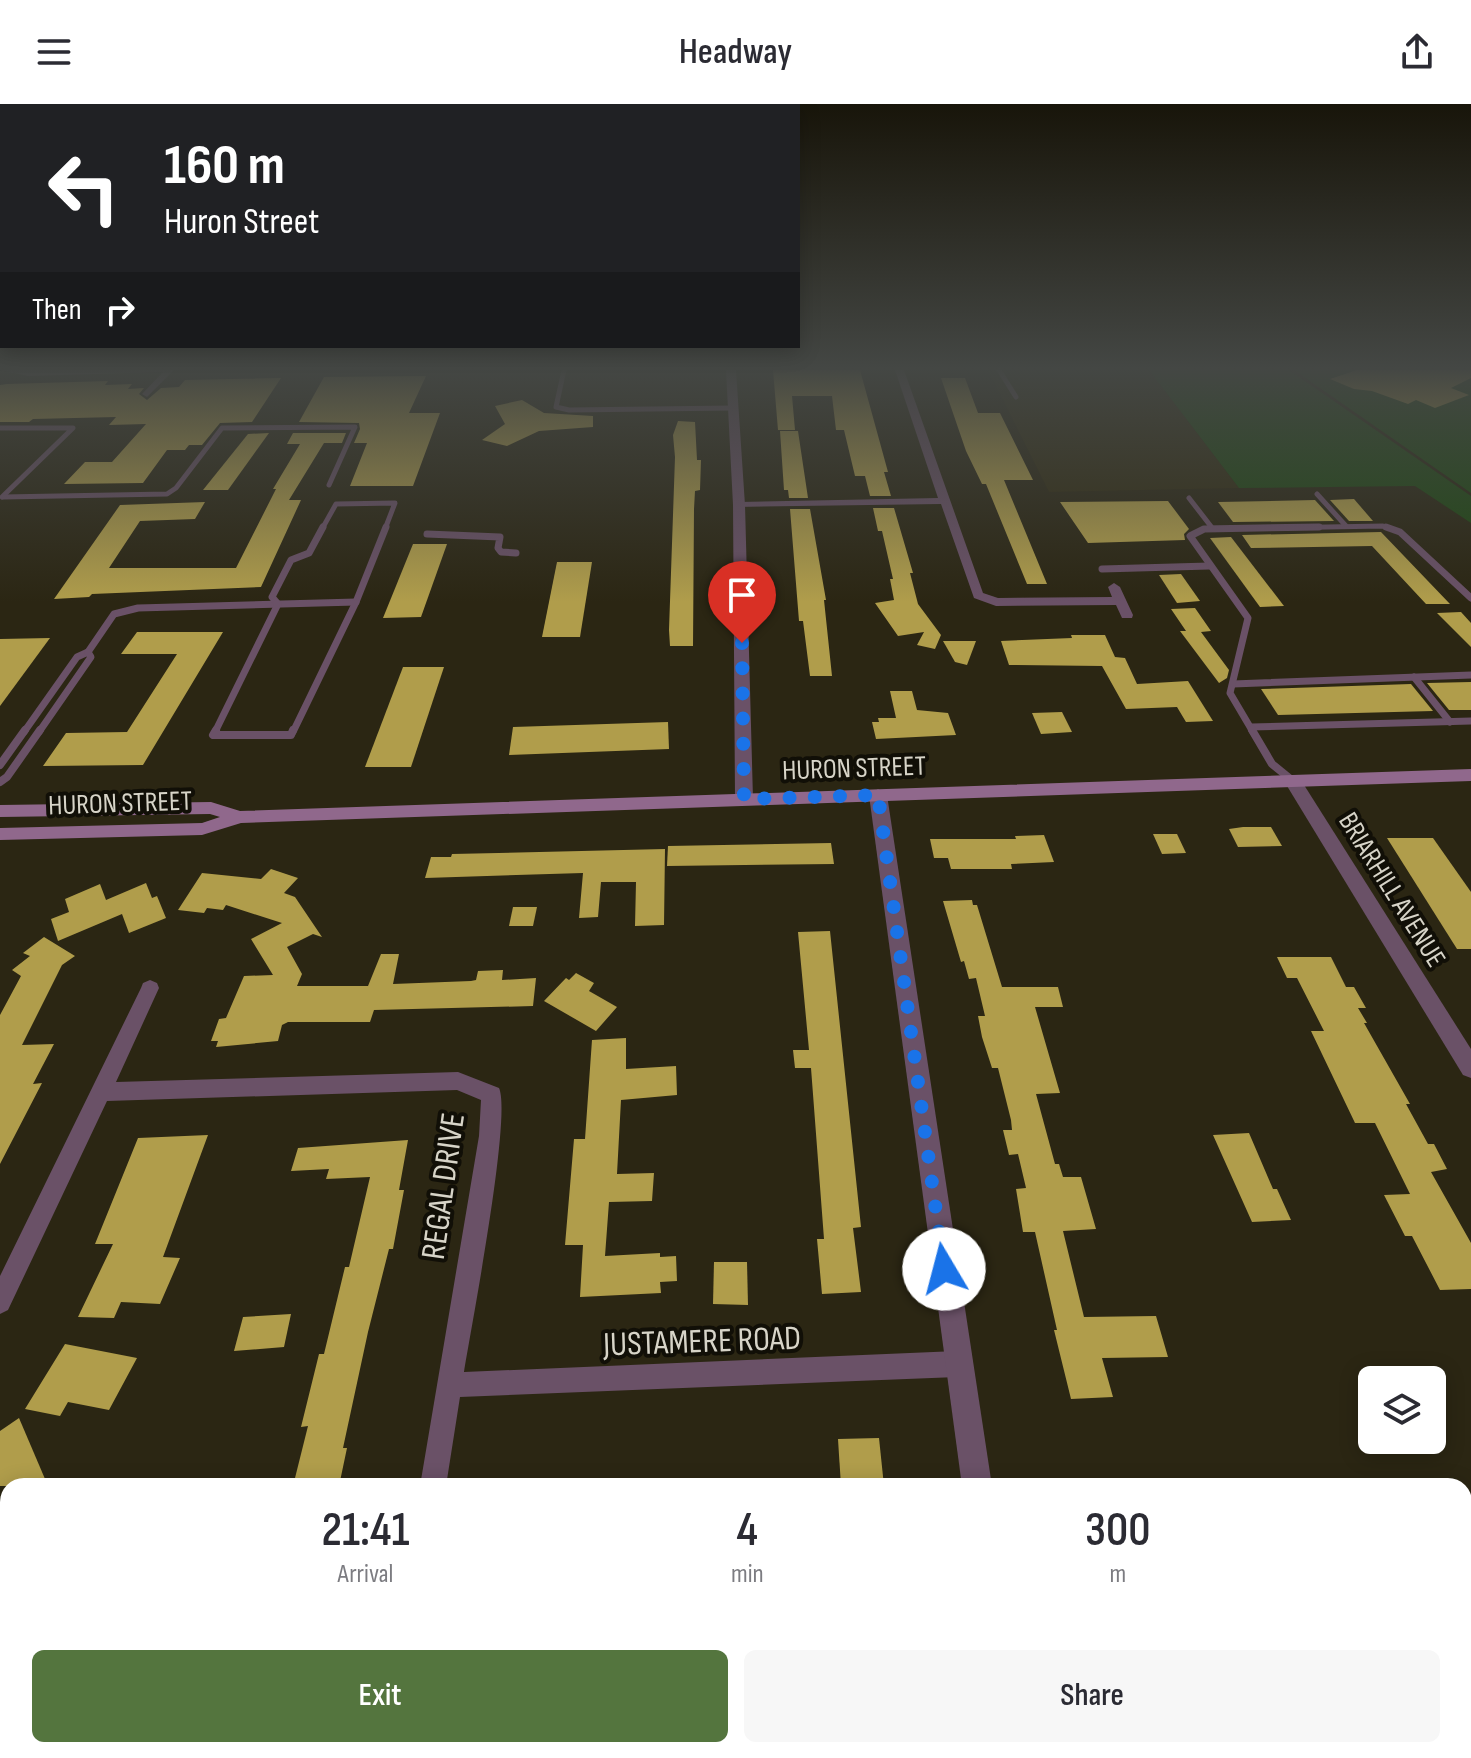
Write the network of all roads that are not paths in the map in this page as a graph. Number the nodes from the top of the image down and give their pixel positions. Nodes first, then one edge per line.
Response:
1 (53, 447) edge
2 (207, 447) edge
3 (346, 447) edge
4 (735, 447) edge
5 (925, 447) edge
6 (329, 485) dead end
7 (1317, 494) dead end
8 (1, 498) edge
9 (1189, 498) dead end
10 (943, 501) junction
11 (739, 505) junction
12 (1346, 526) junction
13 (1213, 529) junction
14 (427, 534) dead end
15 (516, 553) dead end
16 (1209, 566) junction
17 (1102, 569) dead end
18 (1114, 587) dead end
19 (1471, 598) edge
20 (1120, 601) junction
21 (356, 602) junction
22 (278, 604) junction
23 (1127, 615) dead end
24 (88, 652) junction
25 (1471, 675) edge
26 (1414, 677) junction
27 (1233, 684) junction
28 (1471, 721) edge
29 (1450, 722) junction
30 (1251, 727) junction
31 (0, 765) edge
32 (1471, 775) edge
33 (1293, 781) junction
34 (0, 782) edge
35 (878, 795) junction
36 (744, 799) junction
37 (0, 811) edge
38 (240, 817) junction
39 (0, 834) edge
40 (150, 988) dead end
41 (1471, 1068) edge
42 (101, 1092) junction
43 (0, 1302) edge
44 (957, 1364) junction
45 (450, 1385) junction
46 (434, 1478) edge
47 (976, 1478) edge

1 - 8 lane
2 - 8 lane
3 - 6 lane
4 - 11 street
5 - 10 street
7 - 12 lane
9 - 13 lane
10 - 11 street
10 - 20 street
11 - 36 street
12 - 13 lane
12 - 19 lane
13 - 16 lane
14 - 15 lane
16 - 17 lane
16 - 27 lane
18 - 20 street
20 - 23 street
21 - 22 lane
21 - 22 lane
21 - 22 lane
22 - 24 lane
24 - 31 lane
24 - 34 lane
25 - 26 lane
26 - 27 lane
26 - 29 lane
27 - 30 lane
28 - 29 lane
29 - 30 lane
30 - 33 lane
32 - 33 main road, HURON STREET
33 - 35 main road, HURON STREET
33 - 41 street, BRIARHILL AVENUE
35 - 36 main road, HURON STREET
35 - 44 street
36 - 38 main road, HURON STREET
37 - 38 main road, HURON STREET
38 - 39 main road, HURON STREET
40 - 42 street
42 - 43 street
42 - 45 street, REGAL DRIVE
44 - 45 street, JUSTAMERE ROAD
44 - 47 street
45 - 46 street, REGAL DRIVE

